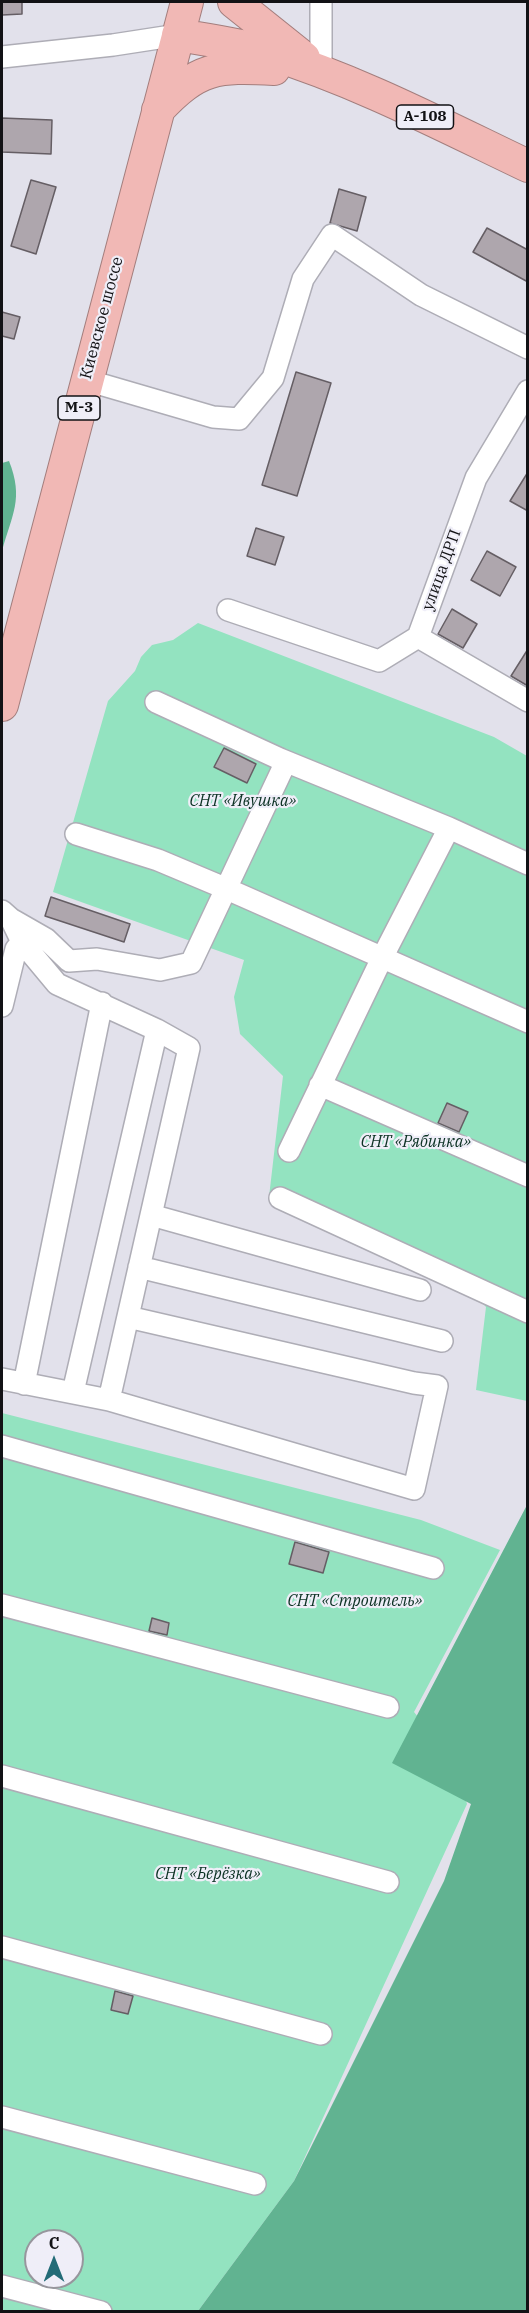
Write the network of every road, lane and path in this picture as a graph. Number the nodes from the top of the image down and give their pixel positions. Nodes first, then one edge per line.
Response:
1 (187, 2) edge
2 (234, 2) edge
3 (321, 2) edge
4 (178, 35) junction
5 (2, 57) edge
6 (321, 71) junction
7 (158, 111) junction
8 (528, 166) edge
9 (528, 348) edge
10 (86, 380) junction
11 (528, 391) edge
12 (228, 610) dead end
13 (418, 637) junction
14 (528, 701) edge
15 (156, 702) dead end
16 (2, 705) edge
17 (280, 759) junction
18 (449, 828) junction
19 (76, 834) dead end
20 (528, 864) edge
21 (227, 889) junction
22 (6, 915) edge
23 (22, 942) junction
24 (383, 956) junction
25 (102, 1003) junction
26 (2, 1006) edge
27 (528, 1022) edge
28 (157, 1029) junction
29 (320, 1084) junction
30 (289, 1150) dead end
31 (528, 1176) edge
32 (280, 1198) dead end
33 (151, 1215) junction
34 (139, 1267) junction
35 (420, 1290) dead end
36 (528, 1312) edge
37 (128, 1317) junction
38 (442, 1341) dead end
39 (2, 1379) edge
40 (24, 1384) junction
41 (73, 1392) junction
42 (109, 1400) junction
43 (2, 1446) edge
44 (434, 1568) dead end
45 (2, 1605) edge
46 (388, 1707) dead end
47 (2, 1776) edge
48 (388, 1882) dead end
49 (2, 1947) edge
50 (321, 2034) dead end
51 (2, 2117) edge
52 (255, 2184) dead end
53 (2, 2286) edge
54 (101, 2312) edge

1 - 4 highway, Киевское шоссе / М-3
2 - 6 highway
3 - 6 street
4 - 5 street
4 - 6 highway, А-108
4 - 7 highway, Киевское шоссе / М-3
6 - 7 highway
6 - 8 highway, А-108
7 - 10 highway, Киевское шоссе / М-3
9 - 10 street
10 - 16 highway, Киевское шоссе / М-3
11 - 13 street, улица ДРП
12 - 13 street
13 - 14 street
15 - 17 street
17 - 18 street
17 - 21 street
18 - 20 street
18 - 24 street
19 - 21 street
21 - 22 street
21 - 24 street
22 - 23 street
23 - 25 street
23 - 26 street
24 - 27 street
24 - 29 street
25 - 28 street
25 - 40 street
28 - 33 street
28 - 41 street
29 - 30 street
29 - 31 street
32 - 36 street
33 - 34 street
33 - 35 street
34 - 37 street
34 - 38 street
37 - 42 street
37 - 42 street
39 - 40 street
40 - 41 street
41 - 42 street
43 - 44 street
45 - 46 street
47 - 48 street
49 - 50 street
51 - 52 street
53 - 54 street

